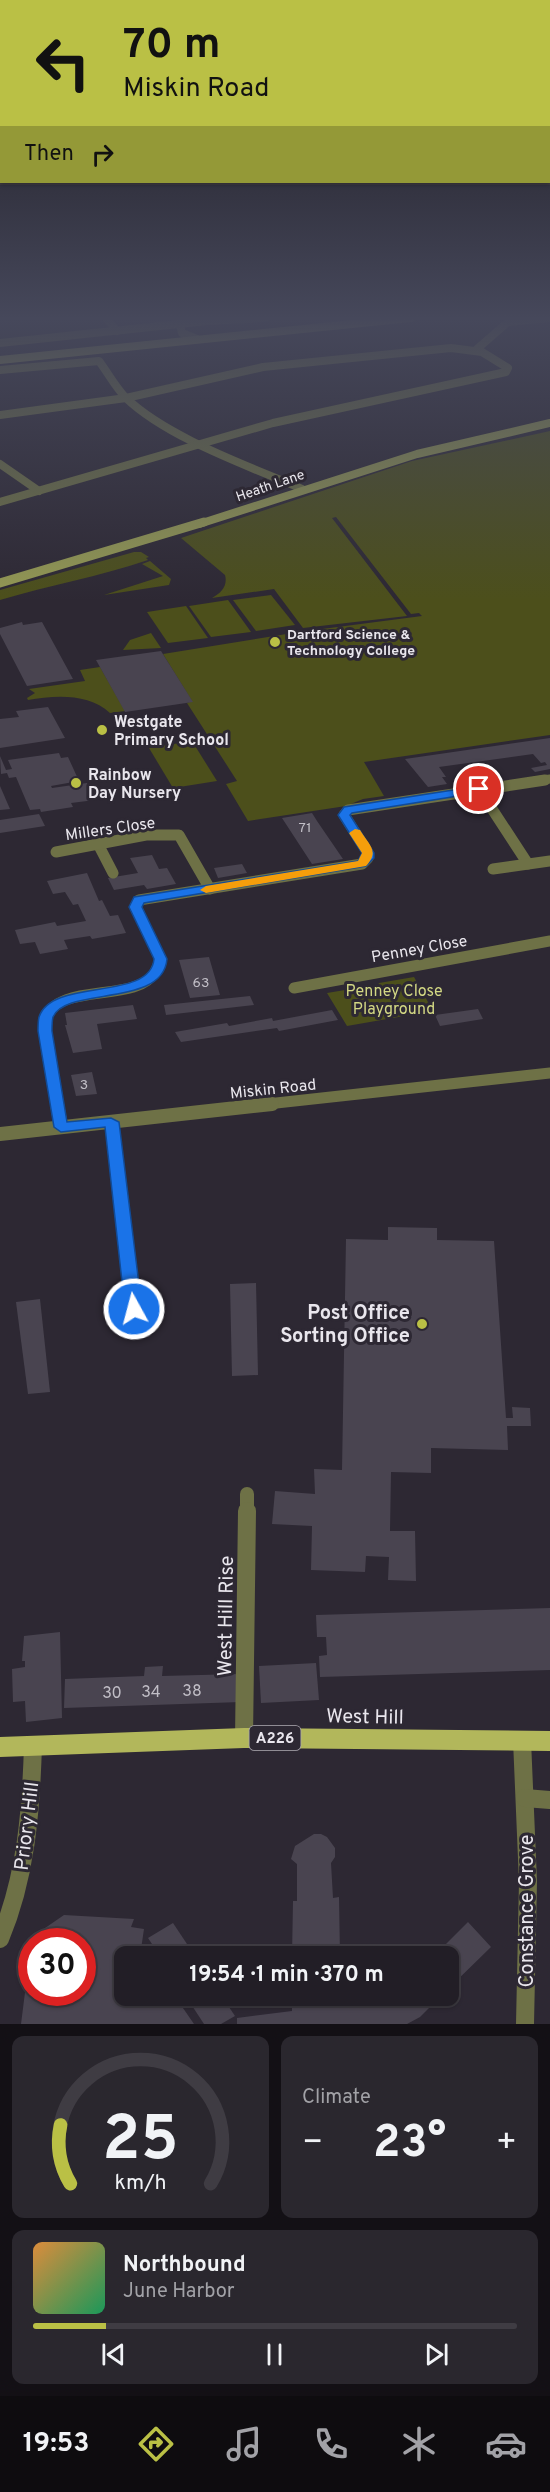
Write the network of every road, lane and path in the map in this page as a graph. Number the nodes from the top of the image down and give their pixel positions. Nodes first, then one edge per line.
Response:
1 (19, 412) edge
2 (148, 412) edge
3 (321, 412) edge
4 (0, 415) edge
5 (550, 423) edge
6 (199, 445) junction
7 (0, 465) edge
8 (302, 489) junction
9 (39, 491) junction
10 (0, 502) edge
11 (0, 583) edge
12 (550, 779) edge
13 (479, 789) junction
14 (98, 844) junction
15 (56, 852) dead end
16 (550, 861) edge
17 (528, 864) junction
18 (493, 869) dead end
19 (113, 873) dead end
20 (210, 889) junction
21 (550, 941) edge
22 (294, 988) dead end
23 (550, 1073) edge
24 (111, 1122) junction
25 (61, 1127) junction
26 (0, 1134) edge
27 (134, 1309) dead end
28 (247, 1494) dead end
29 (244, 1738) junction
30 (522, 1740) junction
31 (550, 1741) edge
32 (33, 1746) junction
33 (0, 1747) edge
34 (525, 1798) junction
35 (550, 1800) edge
36 (0, 1939) edge
37 (525, 2024) edge

1 - 4 street
2 - 6 street
3 - 6 street
5 - 8 street, Heath Lane
6 - 8 street
6 - 9 street
7 - 9 street
8 - 11 street, Heath Lane
9 - 10 street
12 - 13 street
13 - 17 street
13 - 20 street
14 - 15 street, Millers Close
14 - 19 street
14 - 20 street, Millers Close
16 - 17 street
17 - 18 street
20 - 25 street
21 - 22 street, Penney Close
23 - 24 street, Miskin Road
24 - 25 street, Miskin Road
24 - 27 street
25 - 26 street, Miskin Road
28 - 29 street, West Hill Rise
29 - 30 main road, West Hill / A226
29 - 32 main road, West Hill / A226
30 - 31 main road, West Hill / A226
30 - 34 street, Constance Grove
32 - 33 main road, West Hill / A226
32 - 36 street, Priory Hill
34 - 35 street
34 - 37 street, Constance Grove

